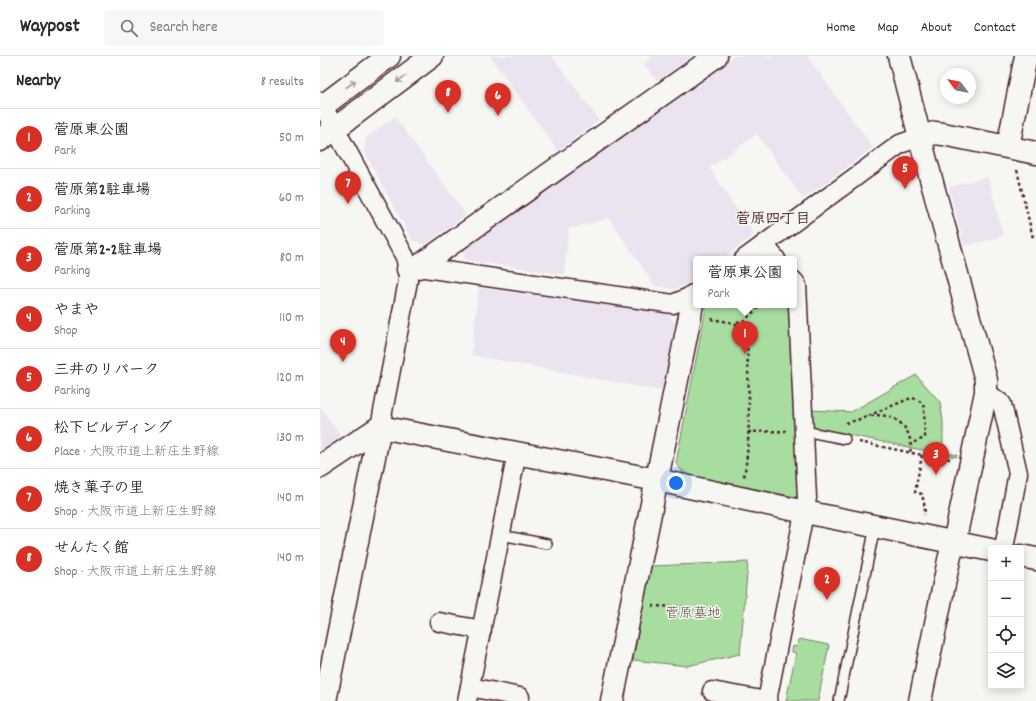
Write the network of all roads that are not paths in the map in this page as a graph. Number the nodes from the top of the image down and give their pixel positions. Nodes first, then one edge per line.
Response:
1 (389, 56) edge
2 (432, 56) edge
3 (716, 56) edge
4 (899, 56) edge
5 (1026, 56) edge
6 (321, 105) edge
7 (328, 135) edge
8 (920, 137) junction
9 (1020, 150) edge
10 (764, 244) junction
11 (748, 256) edge
12 (774, 256) edge
13 (413, 268) junction
14 (797, 285) edge
15 (693, 302) edge
16 (986, 392) junction
17 (380, 427) junction
18 (804, 431) junction
19 (842, 439) road end
20 (517, 453) junction
21 (320, 468) edge
22 (657, 480) junction
23 (805, 512) junction
24 (875, 527) junction
25 (501, 535) junction
26 (954, 543) junction
27 (547, 544) dead end
28 (1005, 545) edge
29 (988, 549) edge
30 (1024, 557) edge
31 (1036, 559) edge
32 (439, 622) dead end
33 (482, 630) junction
34 (712, 690) dead end
35 (469, 694) edge
36 (520, 697) dead end
37 (326, 701) edge
38 (612, 701) edge
39 (767, 701) edge
40 (839, 701) edge
41 (920, 701) edge

6 -> 1 street
2 -> 7 street
3 - 13 street
4 - 8 street
5 - 9 street
6 - 7 street
7 - 13 street
8 - 9 street
8 - 10 street
8 - 16 street
10 - 11 street
10 - 12 street
13 - 15 street
13 - 17 street
14 - 18 street
15 - 22 street
16 - 26 street
16 - 28 street
17 - 20 street
17 - 21 street
17 - 37 street
18 - 19 lane
18 - 23 street
20 - 22 street
20 - 25 street
22 - 23 street
22 - 38 street
23 - 24 street
23 - 39 street
24 - 26 street
24 - 40 lane
25 - 27 lane
25 - 33 street
26 - 29 street
26 - 41 street
30 - 31 street
32 - 33 street
33 - 35 street
34 - 39 street
35 - 36 street

